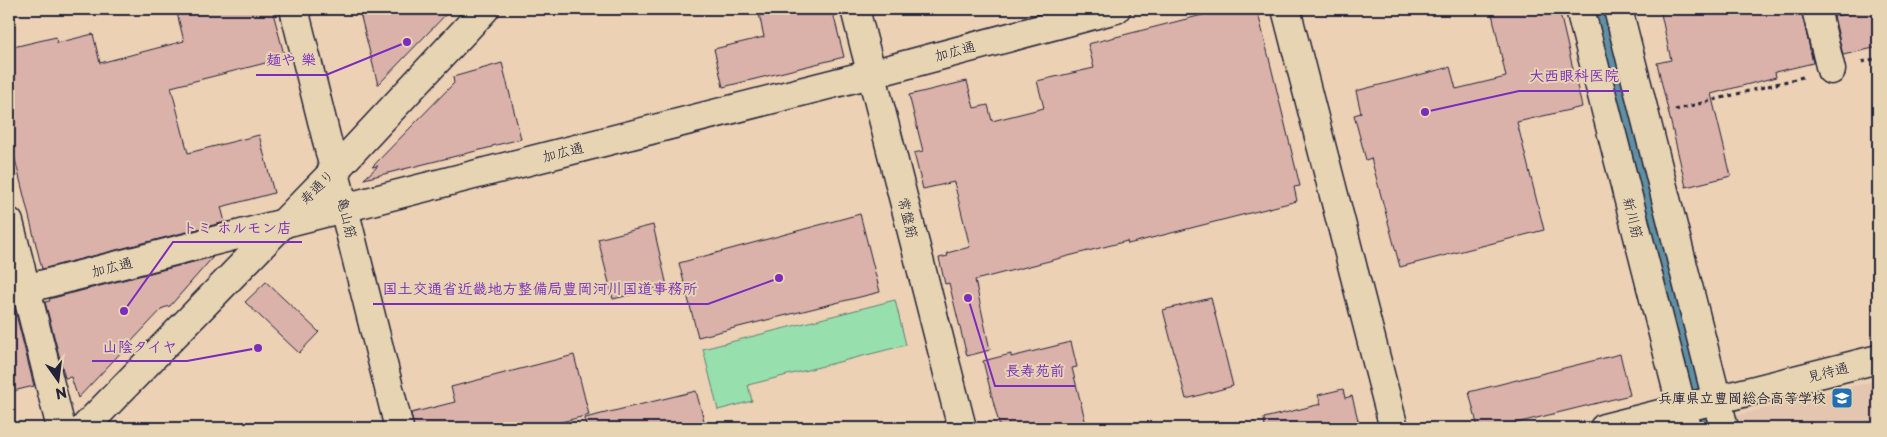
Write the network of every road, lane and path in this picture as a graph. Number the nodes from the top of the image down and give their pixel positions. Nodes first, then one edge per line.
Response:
1 (294, 9) edge
2 (485, 9) edge
3 (855, 9) edge
4 (1116, 9) edge
5 (1286, 9) edge
6 (1580, 9) edge
7 (1618, 9) edge
8 (1816, 9) edge
9 (1878, 58) edge
10 (1831, 70) junction
11 (872, 74) junction
12 (1646, 118) junction
13 (335, 170) junction
14 (344, 208) junction
15 (9, 222) edge
16 (281, 225) junction
17 (17, 291) edge
18 (1878, 359) edge
19 (1717, 400) junction
20 (1685, 418) edge
21 (61, 428) edge
22 (84, 428) edge
23 (400, 428) edge
24 (962, 428) edge
25 (1394, 428) edge
26 (1604, 428) edge
27 (1724, 428) edge

1 - 13 street, 亀山筋
2 - 13 street, 寿通り
3 - 11 street, 常盤筋
4 - 11 street, 加広通
5 - 25 street
6 - 20 street, 新川筋
7 - 12 street
8 - 10 street
9 - 10 path
10 - 12 path
11 - 14 street, 加広通
11 - 24 street, 常盤筋
12 - 19 street
13 - 14 street, 亀山筋
13 - 16 street, 寿通り
14 - 16 street, 加広通
14 - 23 street, 亀山筋
15 - 17 street
16 - 17 street, 加広通
16 - 22 street, 寿通り
17 - 21 street
18 - 19 street, 見待通
19 - 20 street, 見待通
19 - 27 street
20 - 26 street, 見待通

